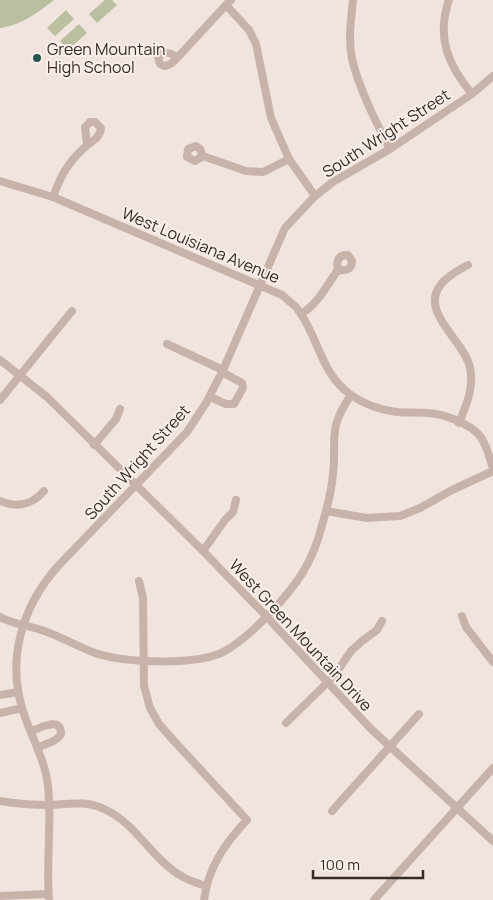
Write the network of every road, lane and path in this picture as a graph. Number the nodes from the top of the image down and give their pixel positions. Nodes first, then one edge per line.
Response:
1 (353, 0) edge
2 (449, 0) edge
3 (228, 2) edge
4 (178, 57) dead end
5 (493, 76) edge
6 (472, 94) junction
7 (87, 144) dead end
8 (390, 149) junction
9 (203, 156) dead end
10 (289, 159) junction
11 (0, 181) edge
12 (315, 196) junction
13 (53, 197) junction
14 (468, 265) dead end
15 (338, 270) dead end
16 (260, 285) junction
17 (72, 311) dead end
18 (301, 314) junction
19 (167, 344) dead end
20 (0, 360) edge
21 (222, 371) junction
22 (20, 374) junction
23 (351, 395) junction
24 (210, 397) junction
25 (0, 400) edge
26 (120, 409) dead end
27 (459, 422) junction
28 (94, 445) junction
29 (493, 469) edge
30 (136, 486) junction
31 (44, 491) dead end
32 (236, 500) dead end
33 (0, 501) edge
34 (326, 511) junction
35 (203, 551) junction
36 (138, 581) dead end
37 (462, 616) dead end
38 (267, 617) junction
39 (0, 618) edge
40 (382, 621) dead end
41 (23, 625) junction
42 (143, 660) junction
43 (493, 662) edge
44 (327, 682) junction
45 (18, 692) junction
46 (0, 695) edge
47 (22, 708) junction
48 (0, 713) edge
49 (419, 714) dead end
50 (286, 723) dead end
51 (31, 731) junction
52 (38, 747) junction
53 (390, 747) junction
54 (493, 768) edge
55 (0, 801) edge
56 (49, 805) junction
57 (457, 808) junction
58 (332, 811) dead end
59 (493, 841) edge
60 (206, 886) junction
61 (0, 896) edge
62 (49, 897) edge
63 (204, 900) edge
64 (374, 900) edge

1 - 8 street
2 - 6 street
3 - 4 street
3 - 10 street
5 - 6 street, South Wright Street
6 - 8 street, South Wright Street
7 - 13 street
8 - 12 street, South Wright Street
9 - 10 street
10 - 12 street
11 - 13 street, West Louisiana Avenue
12 - 16 street, South Wright Street
13 - 16 street, West Louisiana Avenue
14 - 27 street
15 - 18 street
16 - 18 street, West Louisiana Avenue
16 - 21 street, South Wright Street
17 - 22 street
18 - 23 street, West Louisiana Avenue
19 - 21 street
20 - 22 street, West Green Mountain Drive
21 - 24 street, South Wright Street
21 - 24 street
22 - 25 street
22 - 28 street, West Green Mountain Drive
23 - 27 street, West Louisiana Avenue
23 - 34 street
24 - 30 street, South Wright Street
26 - 28 street
27 - 29 street, West Louisiana Avenue
28 - 30 street, West Green Mountain Drive
29 - 34 street
30 - 35 street, West Green Mountain Drive
30 - 41 street, South Wright Street
31 - 33 street
32 - 35 street
34 - 38 street
35 - 38 street, West Green Mountain Drive
36 - 42 street
37 - 43 street
38 - 42 street
38 - 44 street, West Green Mountain Drive
39 - 41 street
40 - 44 street
41 - 42 street
41 - 45 street, South Wright Street
42 - 60 street
44 - 50 street
44 - 53 street, West Green Mountain Drive
45 - 46 street
45 - 47 street, South Wright Street
47 - 48 street
47 - 51 street, South Wright Street
49 - 53 street
51 - 52 street, South Wright Street
51 - 52 street
52 - 56 street, South Wright Street
53 - 57 street, West Green Mountain Drive
53 - 58 street
54 - 57 street
55 - 56 street
56 - 60 street
56 - 62 street, South Wright Street
57 - 59 street, West Green Mountain Drive
57 - 64 street
60 - 63 street
61 - 62 street

